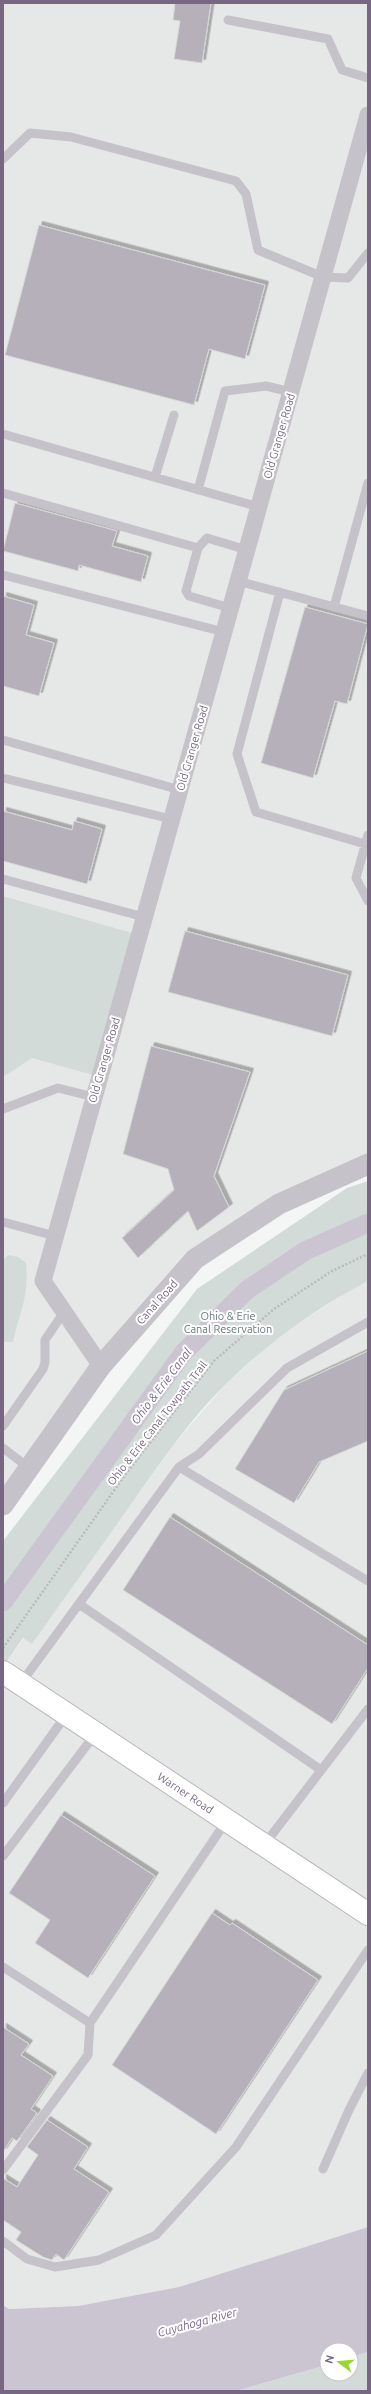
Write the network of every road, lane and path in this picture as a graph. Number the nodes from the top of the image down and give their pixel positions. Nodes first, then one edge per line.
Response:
1 (228, 20) dead end
2 (368, 78) edge
3 (368, 115) edge
4 (3, 159) edge
5 (368, 253) edge
6 (323, 277) junction
7 (291, 392) junction
8 (174, 415) dead end
9 (3, 434) edge
10 (155, 477) junction
11 (368, 483) edge
12 (198, 490) junction
13 (3, 493) edge
14 (259, 507) junction
15 (198, 548) junction
16 (247, 550) junction
17 (3, 575) edge
18 (238, 581) junction
19 (280, 592) junction
20 (334, 607) junction
21 (230, 608) junction
22 (368, 616) edge
23 (224, 632) junction
24 (3, 740) edge
25 (3, 778) edge
26 (180, 790) junction
27 (171, 819) junction
28 (368, 835) edge
29 (365, 844) junction
30 (3, 879) edge
31 (368, 901) edge
32 (144, 918) junction
33 (94, 1097) junction
34 (3, 1109) edge
35 (368, 1164) edge
36 (3, 1222) edge
37 (55, 1236) junction
38 (368, 1254) edge
39 (64, 1312) junction
40 (368, 1322) edge
41 (101, 1366) junction
42 (3, 1426) edge
43 (3, 1448) edge
44 (179, 1467) junction
45 (28, 1468) junction
46 (3, 1505) edge
47 (368, 1581) edge
48 (79, 1604) junction
49 (3, 1648) edge
50 (3, 1672) edge
51 (21, 1683) junction
52 (368, 1709) edge
53 (67, 1714) junction
54 (96, 1733) junction
55 (321, 1770) junction
56 (3, 1803) edge
57 (227, 1820) junction
58 (264, 1845) junction
59 (3, 1856) edge
60 (368, 1914) edge
61 (368, 1950) edge
62 (3, 1967) edge
63 (90, 2023) junction
64 (368, 2073) edge
65 (323, 2169) dead end
66 (3, 2170) edge
67 (3, 2241) edge

1 - 2 lane
3 - 6 street, Old Granger Road
4 - 6 lane
5 - 6 lane
6 - 7 street, Old Granger Road
7 - 12 lane
7 - 14 street, Old Granger Road
8 - 10 lane
9 - 10 lane
10 - 12 lane
11 - 20 lane
12 - 14 lane
13 - 15 lane
14 - 16 street, Old Granger Road
15 - 16 lane
15 - 21 lane
16 - 18 street, Old Granger Road
17 - 23 lane
18 - 19 lane
18 - 21 street, Old Granger Road
19 - 20 lane
19 - 29 lane
20 - 22 lane
21 - 23 street, Old Granger Road
23 - 26 street, Old Granger Road
24 - 26 lane
25 - 27 lane
26 - 27 street, Old Granger Road
27 - 32 street, Old Granger Road
28 - 29 lane
29 - 31 lane
30 - 32 lane
32 - 33 street, Old Granger Road
33 - 34 lane
33 - 37 street, Old Granger Road
35 - 41 street, Canal Road
36 - 37 lane
37 - 39 street, Old Granger Road
38 - 49 path, Ohio & Erie Canal Towpath Trail
39 - 41 street, Old Granger Road
39 - 42 lane
40 - 44 lane
41 - 45 street, Canal Road
43 - 45 lane
44 - 47 lane
44 - 48 lane
45 - 46 street, Canal Road
48 - 51 lane
48 - 55 lane
50 - 51 main road, Warner Road
51 - 53 main road, Warner Road
52 - 55 lane
53 - 54 main road, Warner Road
53 - 56 lane
54 - 57 main road, Warner Road
54 - 59 lane
55 - 58 lane
57 - 58 main road, Warner Road
57 - 63 lane
58 - 60 main road, Warner Road
61 - 67 lane
62 - 63 lane
63 - 66 lane
64 - 65 lane

